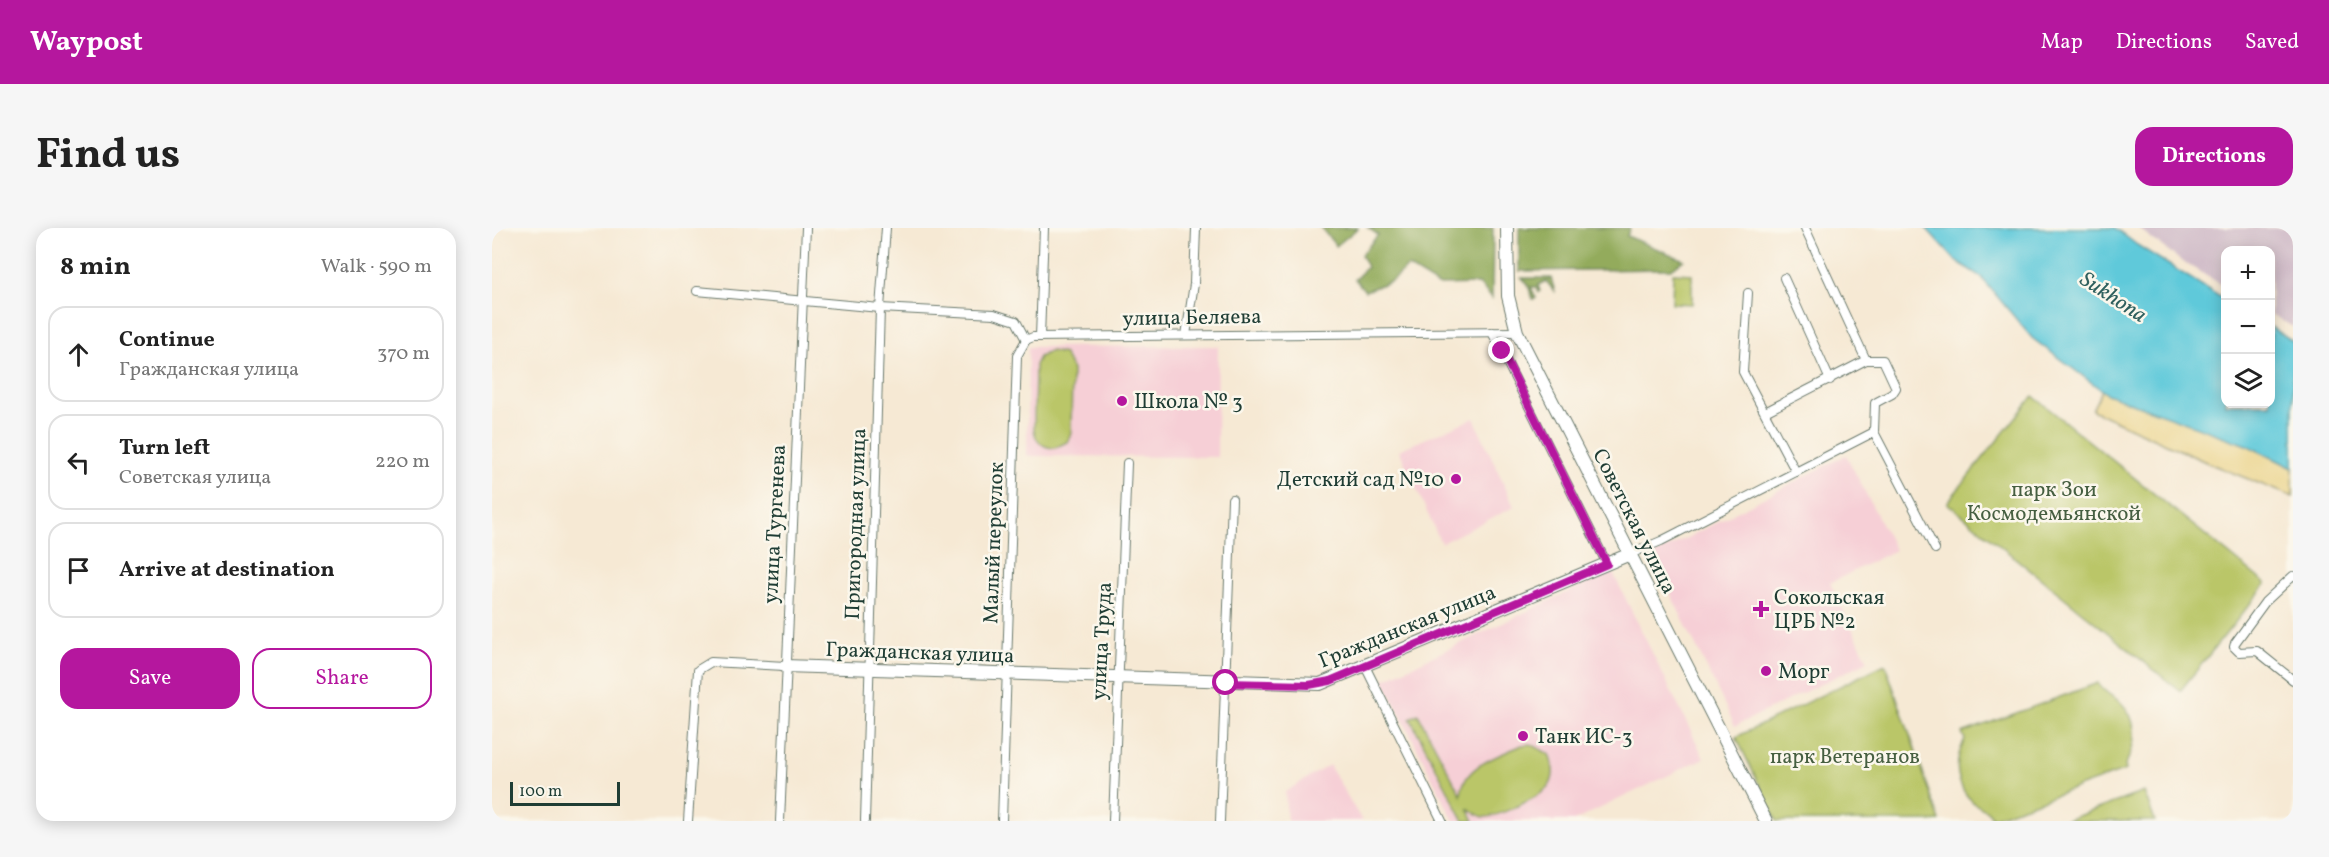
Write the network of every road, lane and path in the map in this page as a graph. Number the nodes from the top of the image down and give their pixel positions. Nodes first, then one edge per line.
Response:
1 (806, 228) edge
2 (886, 228) edge
3 (1044, 228) edge
4 (1196, 228) edge
5 (1507, 228) edge
6 (1804, 228) edge
7 (1784, 278) dead end
8 (697, 291) dead end
9 (1748, 293) dead end
10 (802, 302) junction
11 (880, 308) junction
12 (1492, 332) junction
13 (1517, 332) junction
14 (1186, 335) junction
15 (1040, 337) junction
16 (1026, 340) junction
17 (1866, 360) junction
18 (1830, 380) junction
19 (1765, 412) junction
20 (1874, 432) junction
21 (1127, 463) dead end
22 (1796, 472) junction
23 (1232, 500) dead end
24 (1935, 549) dead end
25 (1630, 554) junction
26 (1607, 564) junction
27 (2293, 576) edge
28 (785, 666) junction
29 (1365, 666) junction
30 (869, 670) junction
31 (1007, 675) junction
32 (1117, 679) junction
33 (2293, 680) edge
34 (1226, 683) junction
35 (688, 821) edge
36 (780, 821) edge
37 (865, 821) edge
38 (1002, 821) edge
39 (1113, 821) edge
40 (1220, 821) edge
41 (1442, 821) edge
42 (1766, 821) edge

1 - 10 street, улица Тургенева
2 - 11 street, Пригородная улица
3 - 15 street
4 - 14 street
5 - 13 street, Советская улица
6 - 17 street
7 - 18 street
8 - 10 street
9 - 19 street
10 - 11 street
10 - 28 street, улица Тургенева
11 - 16 street
11 - 30 street, Пригородная улица
12 - 13 street, улица Беляева
12 - 14 street, улица Беляева
12 - 26 street, Советская улица
13 - 25 street, Советская улица
14 - 15 street, улица Беляева
15 - 16 street, улица Беляева
16 - 31 street, Малый переулок
17 - 18 street
17 - 20 street
18 - 19 street
19 - 22 street
20 - 22 street, Гражданская улица
20 - 24 street
21 - 32 street, улица Труда
22 - 25 street, Гражданская улица
23 - 34 street
25 - 26 street, Гражданская улица
25 - 42 street, Советская улица
26 - 29 street, Гражданская улица
27 - 33 street
28 - 30 street, Гражданская улица
28 - 35 street, Гражданская улица
28 - 36 street, улица Тургенева
29 - 34 street, Гражданская улица
29 - 41 street
30 - 31 street, Гражданская улица
30 - 37 street, Пригородная улица
31 - 32 street, Гражданская улица
31 - 38 street, Малый переулок
32 - 34 street, Гражданская улица
32 - 39 street, улица Труда
34 - 40 street

